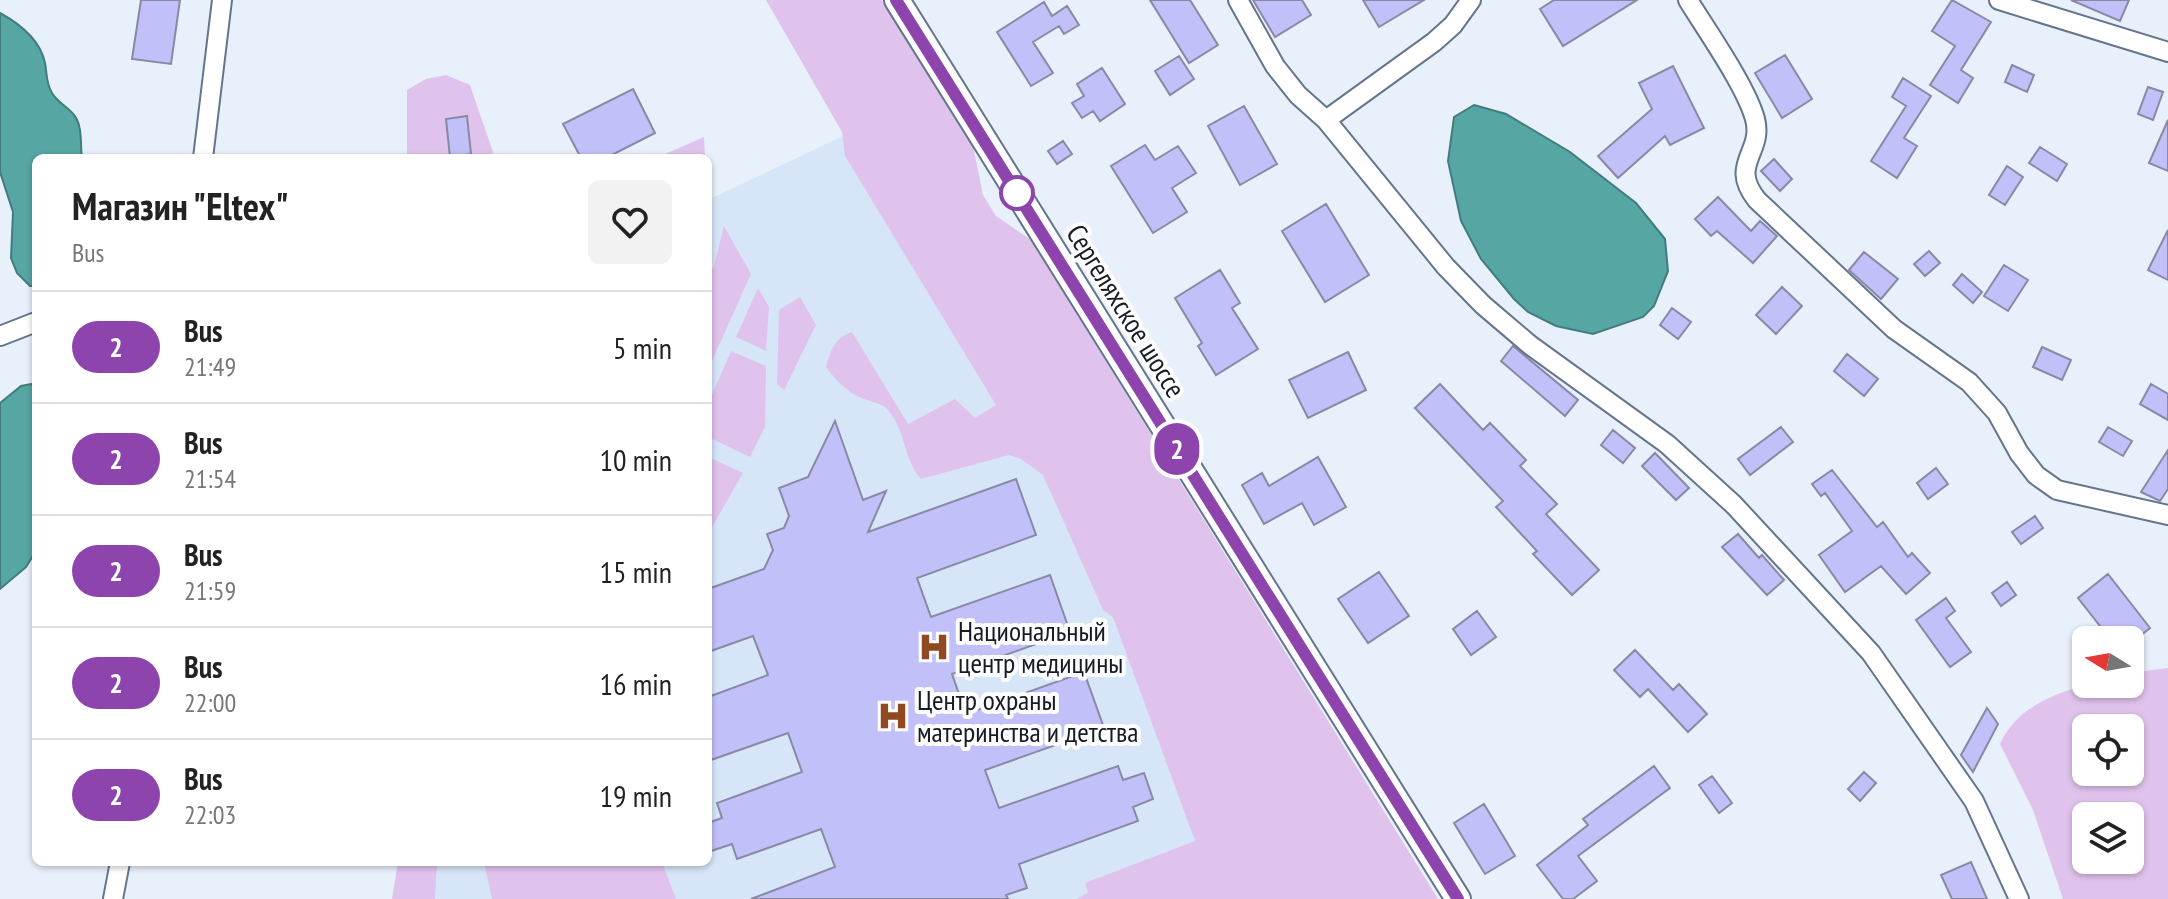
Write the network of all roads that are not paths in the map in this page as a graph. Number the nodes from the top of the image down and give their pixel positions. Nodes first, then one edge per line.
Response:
1 (222, 0) edge
2 (897, 0) edge
3 (1238, 0) edge
4 (1471, 0) edge
5 (1688, 0) edge
6 (1999, 0) edge
7 (2168, 52) edge
8 (1326, 120) junction
9 (203, 154) edge
10 (32, 324) edge
11 (0, 336) edge
12 (2168, 515) edge
13 (119, 866) edge
14 (113, 899) edge
15 (1458, 899) edge
16 (2019, 899) edge

1 - 9 street
2 - 15 main road, Сергеляхское шоссе
3 - 8 street
4 - 8 street
5 - 12 street
6 - 7 street
8 - 16 street
10 - 11 street
13 - 14 street

